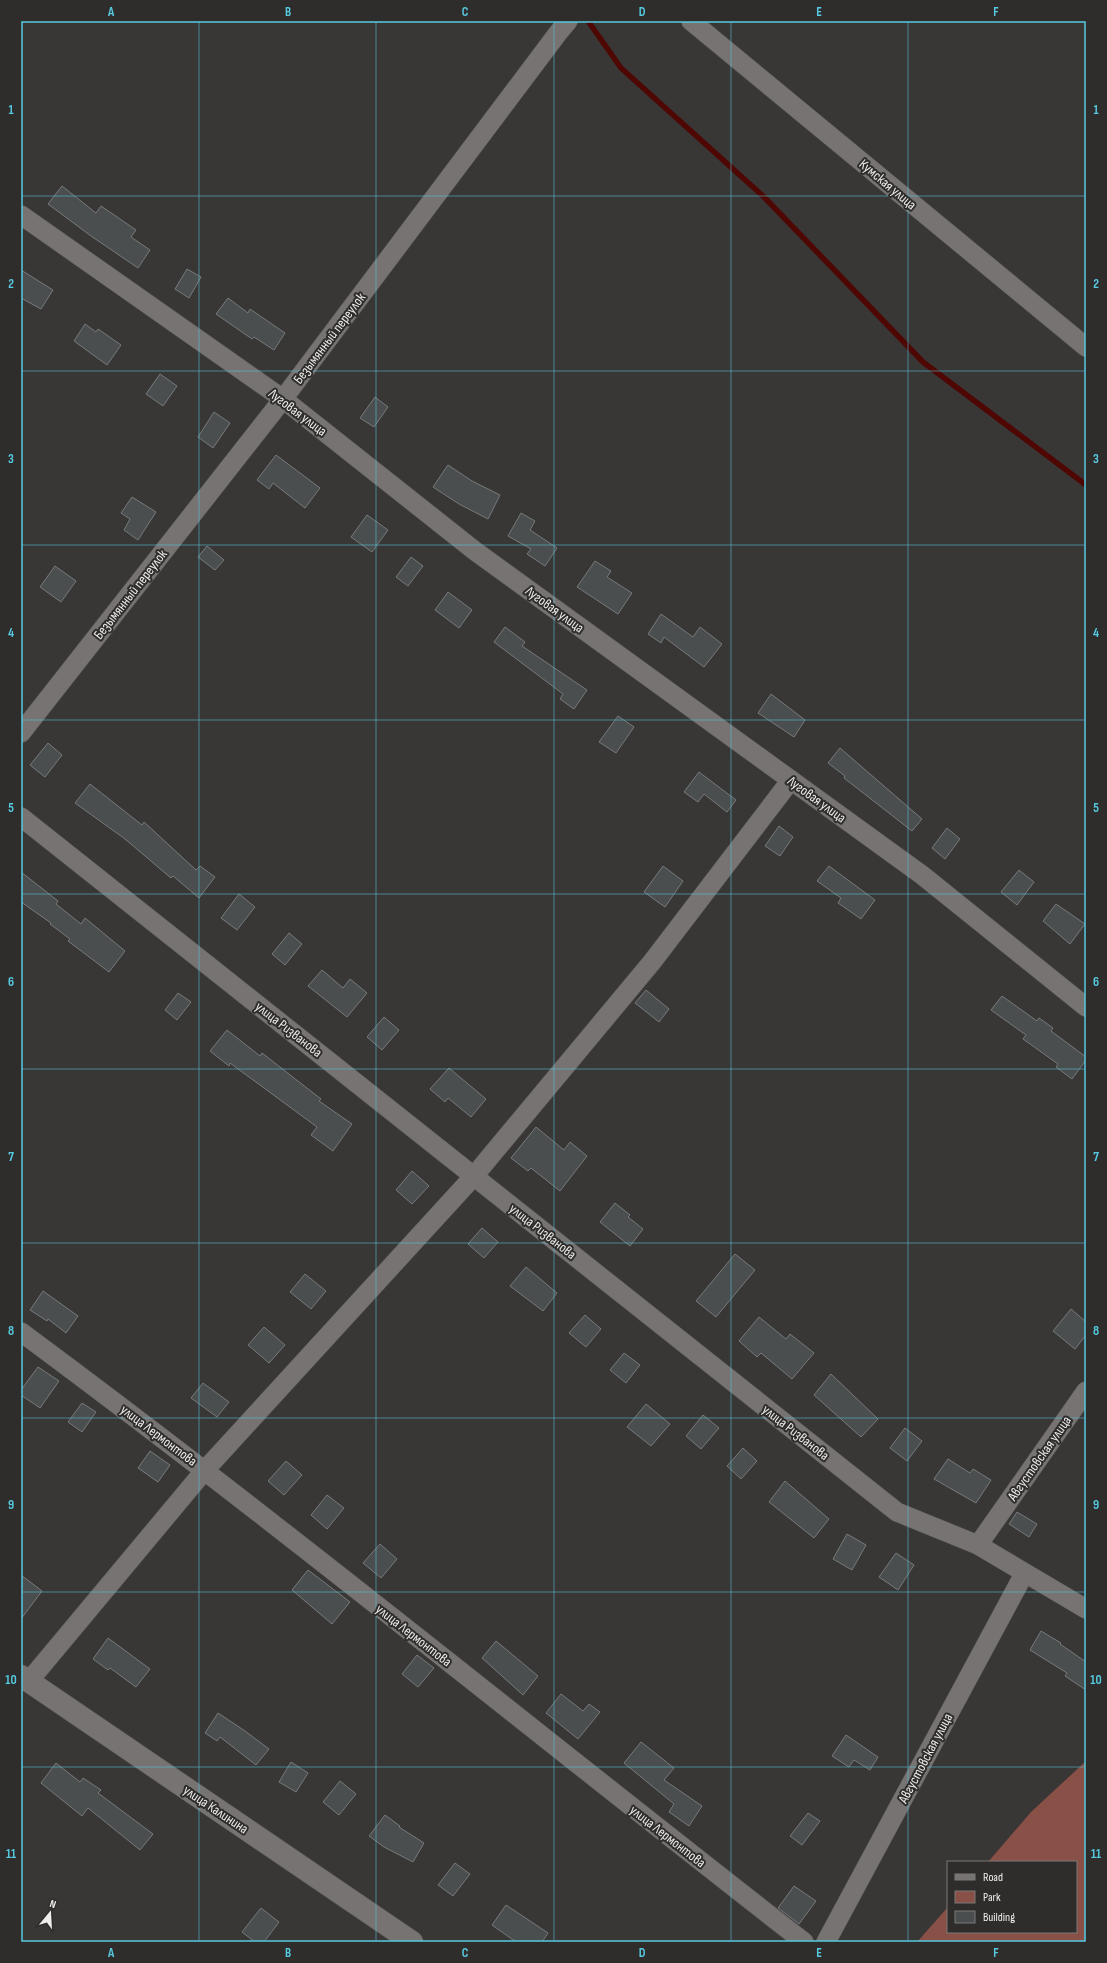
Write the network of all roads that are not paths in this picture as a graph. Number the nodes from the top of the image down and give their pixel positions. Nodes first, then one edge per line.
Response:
1 (691, 21) edge
2 (563, 27) edge
3 (21, 215) edge
4 (1086, 347) edge
5 (282, 399) junction
6 (21, 733) edge
7 (791, 780) junction
8 (21, 817) edge
9 (1086, 1007) edge
10 (474, 1176) junction
11 (21, 1332) edge
12 (1086, 1391) edge
13 (205, 1470) junction
14 (978, 1545) junction
15 (1024, 1574) junction
16 (1086, 1609) edge
17 (25, 1679) edge
18 (412, 1942) edge
19 (804, 1942) edge
20 (826, 1942) edge

1 - 4 street, Кумская улица
2 - 5 street, Безымянный переулок
3 - 5 street, Луговая улица
5 - 6 street, Безымянный переулок
5 - 7 street, Луговая улица
7 - 9 street, Луговая улица
7 - 10 street
8 - 10 street, улица Ризванова
10 - 13 street
10 - 14 street, улица Ризванова
11 - 13 street, улица Лермонтова
12 - 14 street, Августовская улица
13 - 17 street
13 - 19 street, улица Лермонтова
14 - 15 street, улица Ризванова
15 - 16 street, улица Ризванова
15 - 20 street, Августовская улица
17 - 18 street, улица Калинина

